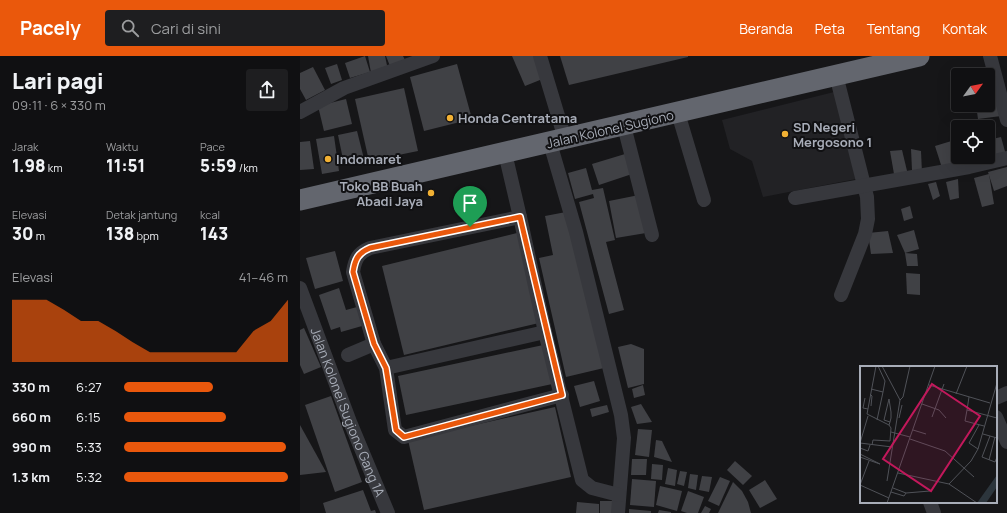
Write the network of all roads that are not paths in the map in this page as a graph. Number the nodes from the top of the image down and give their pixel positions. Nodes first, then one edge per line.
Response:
1 (433, 56) edge
2 (540, 56) edge
3 (919, 56) edge
4 (990, 56) edge
5 (413, 59) edge
6 (836, 75) junction
7 (300, 112) edge
8 (678, 113) junction
9 (1007, 120) edge
10 (624, 126) junction
11 (558, 141) junction
12 (505, 153) junction
13 (1007, 158) edge
14 (864, 184) junction
15 (795, 198) dead end
16 (300, 200) edge
17 (704, 200) dead end
18 (520, 217) junction
19 (652, 235) dead end
20 (300, 288) edge
21 (841, 294) dead end
22 (545, 332) junction
23 (374, 344) junction
24 (348, 355) dead end
25 (386, 368) junction
26 (1007, 393) edge
27 (562, 395) junction
28 (997, 398) edge
29 (997, 419) edge
30 (1007, 442) edge
31 (619, 495) junction
32 (930, 503) edge
33 (388, 513) edge
34 (618, 513) edge
35 (934, 513) edge

1 - 5 street
2 - 11 street
3 - 6 highway, Jalan Kolonel Sugiono
4 - 9 street
5 - 7 street
6 - 8 highway, Jalan Kolonel Sugiono
6 - 14 street
8 - 10 highway, Jalan Kolonel Sugiono
8 - 17 street
10 - 11 highway, Jalan Kolonel Sugiono
10 - 19 street
11 - 12 highway, Jalan Kolonel Sugiono
11 - 31 street
12 - 16 highway, Jalan Kolonel Sugiono
12 - 18 street
13 - 14 street
14 - 15 street
14 - 21 street
18 - 22 street
18 - 23 street
20 - 33 street, Jalan Kolonel Sugiono Gang 1A
22 - 25 street
22 - 27 street
23 - 24 street
23 - 25 street
25 - 27 street
26 - 28 street
27 - 31 street
29 - 30 street
31 - 34 street
32 - 35 street

